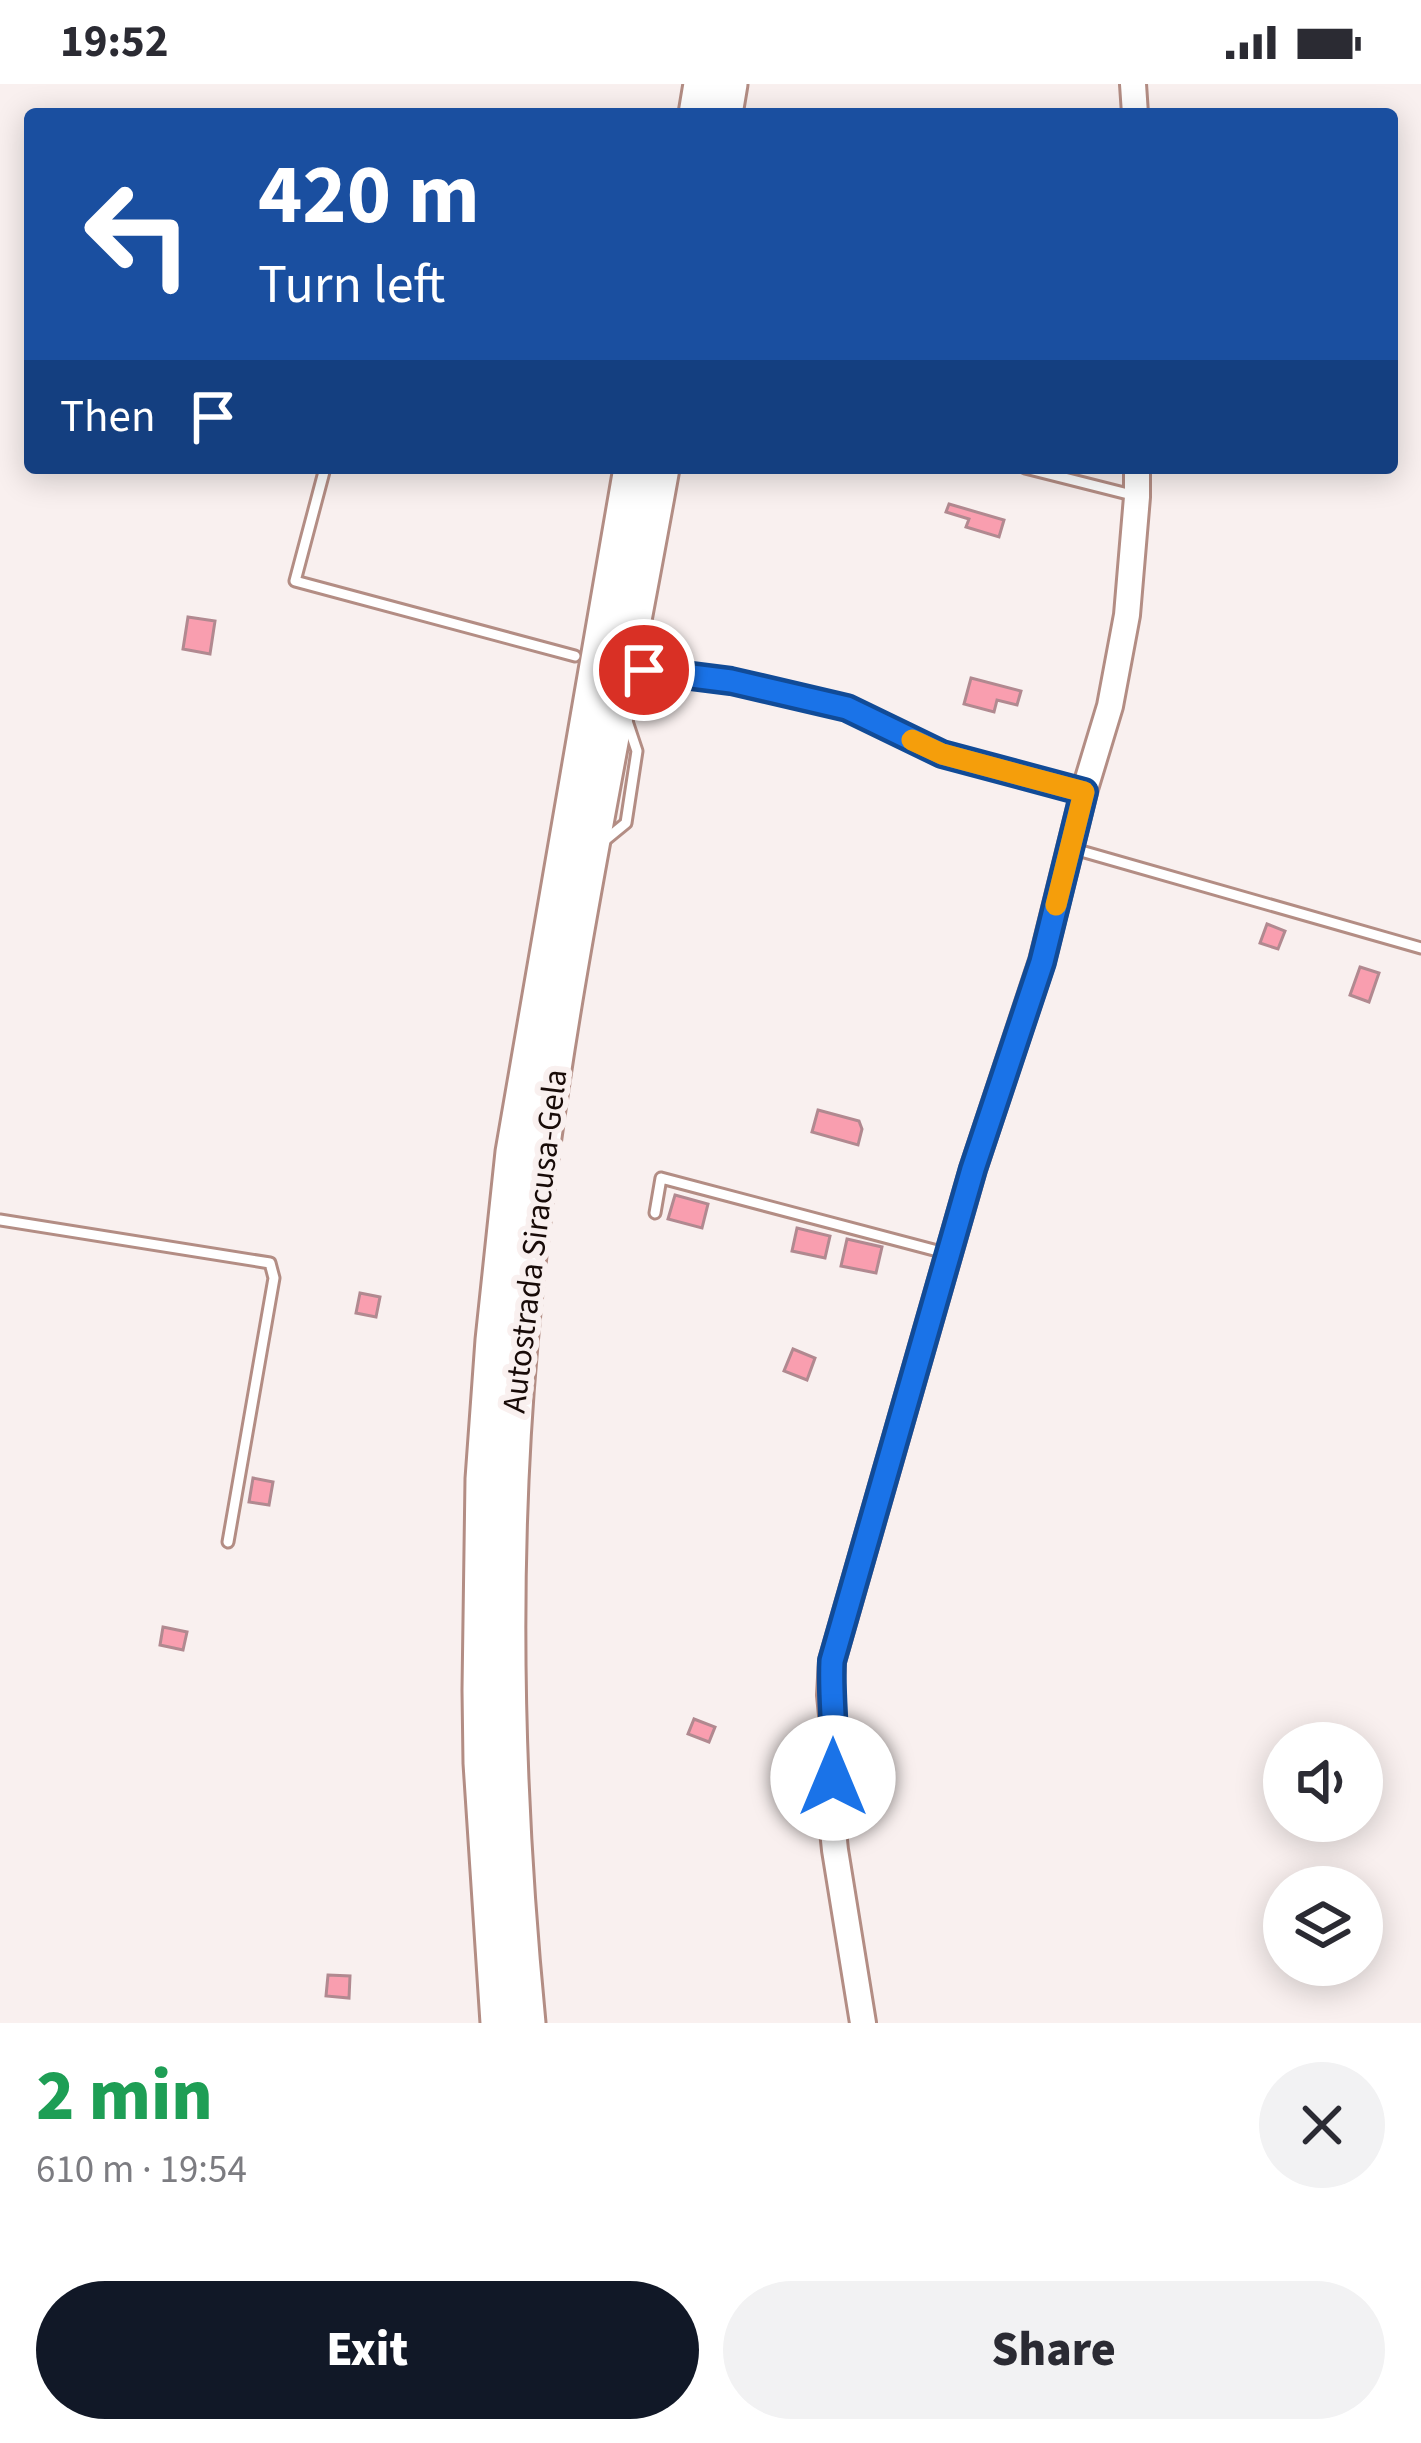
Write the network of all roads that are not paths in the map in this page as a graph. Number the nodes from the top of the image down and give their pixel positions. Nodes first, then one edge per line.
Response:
1 (323, 474) edge
2 (631, 474) edge
3 (661, 474) edge
4 (1048, 474) edge
5 (1137, 474) edge
6 (1137, 497) junction
7 (575, 656) dead end
8 (644, 670) dead end
9 (1084, 792) junction
10 (1070, 848) junction
11 (1421, 948) edge
12 (655, 1213) dead end
13 (0, 1220) edge
14 (949, 1254) junction
15 (228, 1542) dead end
16 (498, 2023) edge
17 (528, 2023) edge
18 (863, 2023) edge

1 - 7 lane
2 - 16 highway, Autostrada Siracusa-Gela
3 - 17 highway, Autostrada Siracusa-Gela
4 - 6 lane
5 - 6 street
6 - 9 street
8 - 9 lane
9 - 10 street
10 - 11 lane
10 - 14 street
12 - 14 lane
13 - 15 lane
14 - 18 street

